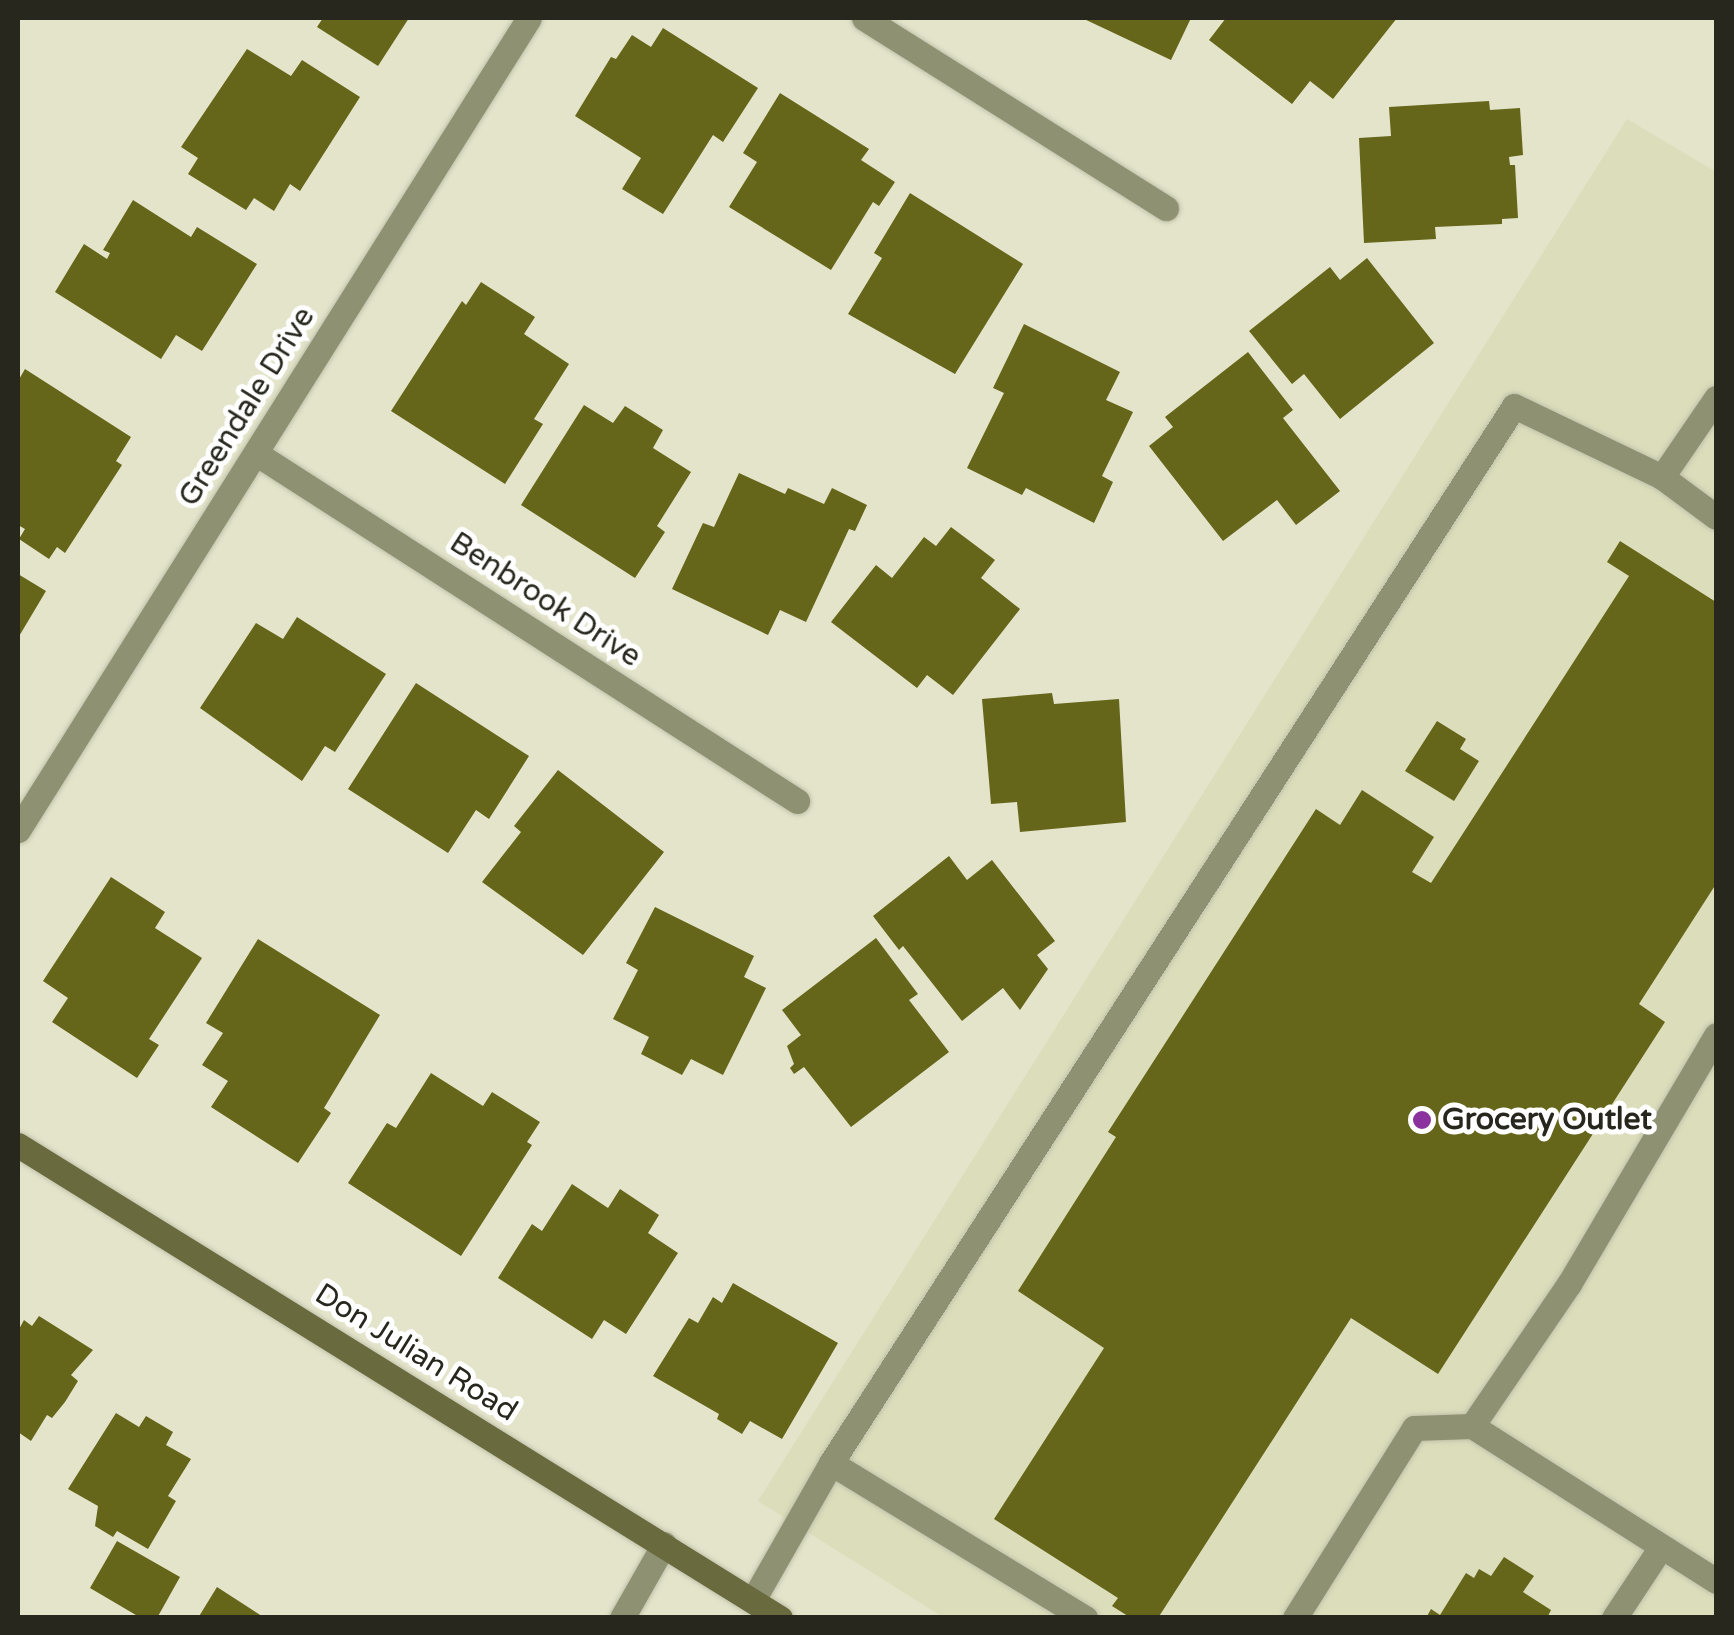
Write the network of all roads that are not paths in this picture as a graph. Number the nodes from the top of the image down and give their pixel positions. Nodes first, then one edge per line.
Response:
1 (529, 18) edge
2 (864, 18) edge
3 (1166, 208) dead end
4 (1716, 398) edge
5 (257, 454) junction
6 (1662, 476) junction
7 (1716, 518) edge
8 (797, 801) dead end
9 (18, 830) edge
10 (1716, 1035) edge
11 (18, 1146) edge
12 (1472, 1426) junction
13 (831, 1463) junction
14 (664, 1544) junction
15 (1661, 1547) junction
16 (1716, 1581) edge
17 (753, 1600) junction
18 (622, 1618) edge
19 (780, 1618) edge
20 (1084, 1618) edge
21 (1295, 1618) edge
22 (1614, 1618) edge

1 - 5 street, Greendale Drive
2 - 3 street
4 - 6 street
5 - 8 street, Benbrook Drive
5 - 9 street, Greendale Drive
6 - 7 street
6 - 13 street
10 - 12 street
11 - 14 street, Don Julian Road
12 - 15 street
12 - 21 street
13 - 17 street
13 - 20 street
14 - 17 street, Don Julian Road
14 - 18 street
15 - 16 street
15 - 22 street
17 - 19 street, Don Julian Road

